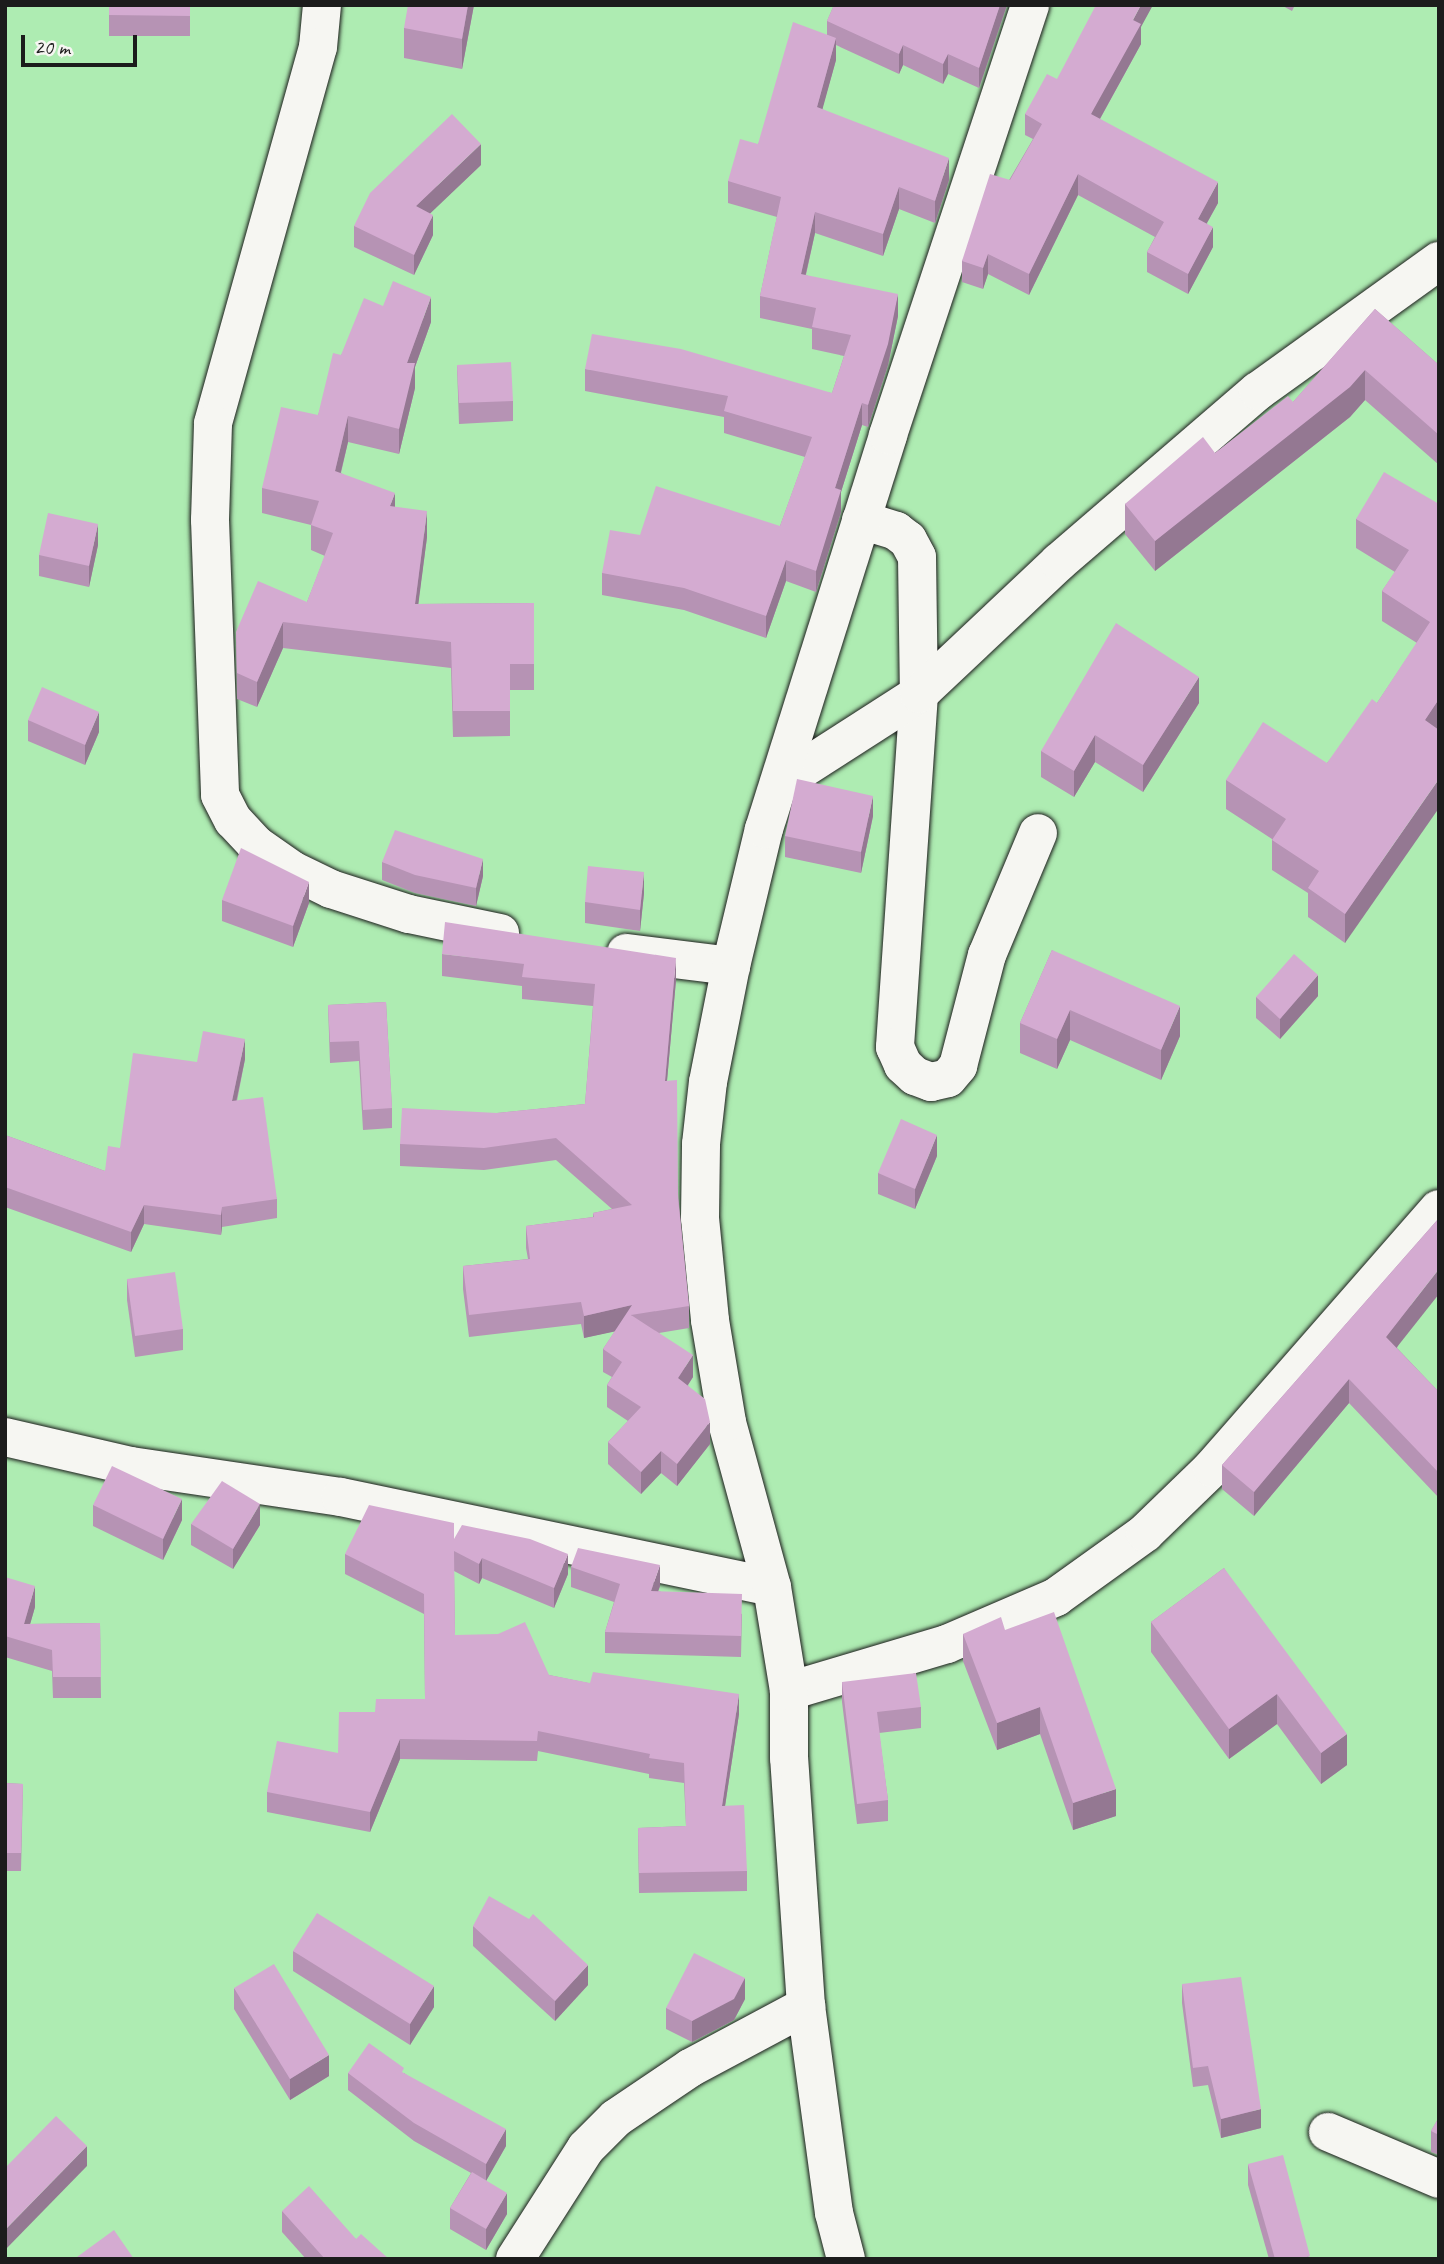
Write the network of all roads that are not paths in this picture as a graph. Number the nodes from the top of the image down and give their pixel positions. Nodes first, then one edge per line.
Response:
1 (323, 5) edge
2 (1030, 5) edge
3 (1439, 261) edge
4 (861, 520) junction
5 (919, 694) junction
6 (779, 784) junction
7 (1038, 833) dead end
8 (541, 939) edge
9 (592, 947) edge
10 (731, 966) junction
11 (1439, 1209) edge
12 (5, 1437) edge
13 (772, 1587) junction
14 (789, 1692) junction
15 (806, 2006) junction
16 (1328, 2132) dead end
17 (1439, 2179) edge
18 (515, 2259) edge
19 (846, 2259) edge

1 - 8 street
2 - 4 street
3 - 5 street
4 - 5 street
4 - 6 street
5 - 6 street
5 - 7 street
6 - 10 street
9 - 10 street
10 - 13 street
11 - 14 street
12 - 13 street
13 - 14 street
14 - 15 street
15 - 18 street
15 - 19 street
16 - 17 street

